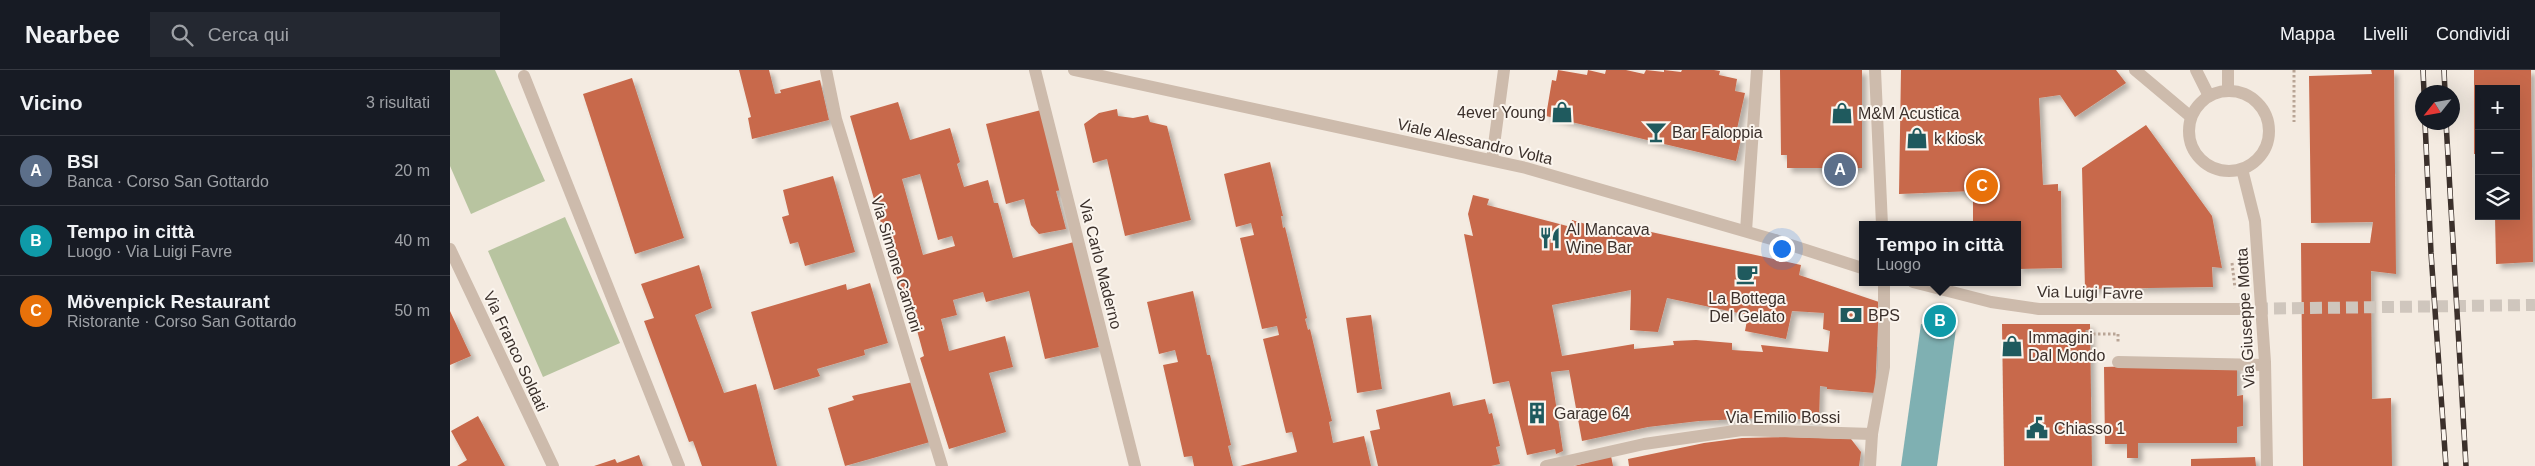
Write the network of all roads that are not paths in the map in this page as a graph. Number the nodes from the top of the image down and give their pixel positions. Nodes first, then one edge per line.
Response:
1 (826, 70) edge
2 (1035, 70) edge
3 (1074, 70) edge
4 (1504, 70) edge
5 (1757, 70) edge
6 (1875, 70) edge
7 (2134, 70) edge
8 (2196, 70) edge
9 (2228, 70) edge
10 (524, 76) dead end
11 (2228, 90) junction
12 (2209, 96) junction
13 (2191, 117) junction
14 (1492, 160) junction
15 (2242, 169) junction
16 (1882, 221) edge
17 (1746, 231) junction
18 (450, 249) edge
19 (1859, 267) edge
20 (1884, 286) edge
21 (1929, 286) edge
22 (2238, 309) tunnel mouth
23 (2118, 362) dead end
24 (2265, 365) junction
25 (1872, 434) junction
26 (554, 466) edge
27 (679, 466) edge
28 (942, 466) edge
29 (1136, 466) edge
30 (1546, 466) edge
31 (1870, 466) edge
32 (2267, 466) edge

1 - 28 street, Via Simone Cantoni
2 - 29 street, Via Carlo Maderno
3 - 14 street, Viale Alessandro Volta
4 - 14 street
5 - 17 street
6 - 16 street
7 - 13 street
8 - 12 street
9 - 11 street
10 - 27 street
11 - 12 street
11 - 15 street
12 - 13 street
13 - 15 street
14 - 17 street, Viale Alessandro Volta
15 - 24 street, Via Giuseppe Motta
17 - 19 street, Viale Alessandro Volta
18 - 26 street, Via Franco Soldati
20 - 25 street
21 - 22 street, Via Luigi Favre
23 - 24 street
24 - 32 street, Via Giuseppe Motta
25 - 30 street, Via Emilio Bossi
25 - 31 street

